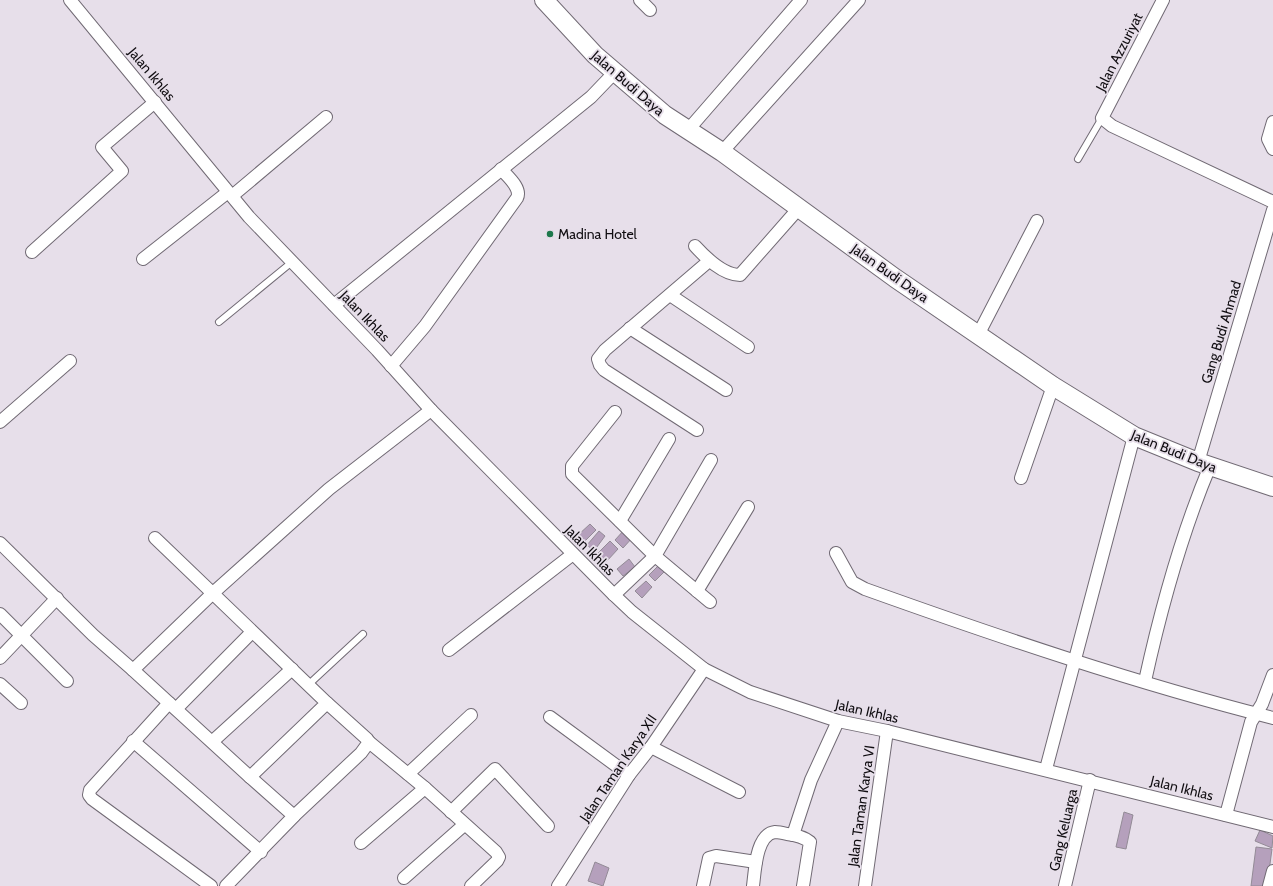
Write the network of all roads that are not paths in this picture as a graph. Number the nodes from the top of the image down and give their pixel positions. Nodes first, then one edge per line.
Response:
1 (70, 0) edge
2 (544, 0) edge
3 (640, 0) edge
4 (800, 0) edge
5 (859, 0) edge
6 (1163, 0) edge
7 (650, 10) dead end
8 (615, 72) junction
9 (155, 102) junction
10 (326, 117) dead end
11 (1102, 118) junction
12 (1273, 122) edge
13 (688, 130) junction
14 (1273, 149) edge
15 (722, 152) junction
16 (1078, 159) dead end
17 (501, 169) junction
18 (230, 194) junction
19 (1273, 202) edge
20 (799, 208) junction
21 (1273, 210) edge
22 (1037, 221) dead end
23 (695, 246) dead end
24 (32, 252) dead end
25 (144, 259) dead end
26 (709, 261) junction
27 (292, 262) junction
28 (670, 295) junction
29 (334, 305) junction
30 (219, 322) dead end
31 (630, 328) junction
32 (978, 334) junction
33 (748, 347) dead end
34 (70, 361) dead end
35 (391, 366) junction
36 (1053, 386) junction
37 (726, 390) dead end
38 (431, 410) junction
39 (616, 412) dead end
40 (0, 422) edge
41 (697, 430) dead end
42 (1134, 436) junction
43 (669, 439) dead end
44 (711, 460) dead end
45 (1204, 464) junction
46 (1021, 478) dead end
47 (1273, 487) edge
48 (748, 507) dead end
49 (620, 521) junction
50 (155, 538) dead end
51 (0, 543) edge
52 (836, 553) dead end
53 (573, 554) junction
54 (655, 556) junction
55 (698, 591) junction
56 (213, 593) junction
57 (614, 595) junction
58 (57, 598) junction
59 (710, 602) dead end
60 (0, 614) edge
61 (252, 632) junction
62 (363, 634) dead end
63 (22, 636) junction
64 (449, 650) dead end
65 (0, 658) edge
66 (1074, 660) junction
67 (292, 669) junction
68 (704, 669) junction
69 (133, 670) junction
70 (1273, 675) edge
71 (67, 681) dead end
72 (1145, 681) junction
73 (0, 684) edge
74 (308, 685) junction
75 (21, 703) dead end
76 (327, 703) junction
77 (173, 706) junction
78 (471, 714) dead end
79 (1257, 714) junction
80 (550, 717) dead end
81 (1273, 718) edge
82 (838, 721) junction
83 (887, 730) junction
84 (133, 741) junction
85 (213, 741) junction
86 (369, 742) junction
87 (651, 747) junction
88 (1046, 769) junction
89 (408, 774) junction
90 (629, 775) junction
91 (250, 777) junction
92 (1090, 780) junction
93 (425, 788) junction
94 (739, 792) dead end
95 (451, 812) junction
96 (1226, 815) junction
97 (294, 816) junction
98 (464, 825) junction
99 (548, 826) dead end
100 (1273, 827) edge
101 (793, 834) junction
102 (361, 843) dead end
103 (260, 852) junction
104 (756, 862) junction
105 (1273, 871) edge
106 (404, 878) dead end
107 (211, 886) edge
108 (226, 886) edge
109 (471, 886) edge
110 (558, 886) edge
111 (703, 886) edge
112 (752, 886) edge
113 (803, 886) edge
114 (866, 886) edge
115 (1065, 886) edge
116 (1269, 886) edge

1 - 9 street, Jalan Ikhlas
2 - 8 street, Jalan Budi Daya
3 - 7 street
4 - 13 street
5 - 15 street
6 - 11 street, Jalan Azzuriyat
8 - 13 street, Jalan Budi Daya
8 - 17 street
9 - 18 street, Jalan Ikhlas
9 - 24 street
10 - 18 street
11 - 16 lane
11 - 19 street
12 - 14 street
13 - 15 street, Jalan Budi Daya
15 - 20 street, Jalan Budi Daya
17 - 29 street
17 - 35 street
18 - 25 street
18 - 27 street, Jalan Ikhlas
20 - 26 street
20 - 32 street, Jalan Budi Daya
21 - 45 street, Gang Budi Ahmad
22 - 32 street
23 - 26 street
26 - 28 street
27 - 29 street, Jalan Ikhlas
27 - 30 lane
28 - 31 street
28 - 33 street
29 - 35 street, Jalan Ikhlas
31 - 37 street
31 - 41 street
32 - 36 street, Jalan Budi Daya
34 - 40 street
35 - 38 street, Jalan Ikhlas
36 - 42 street, Jalan Budi Daya
36 - 46 street
38 - 53 street, Jalan Ikhlas
38 - 56 street
39 - 49 street
42 - 45 street, Jalan Budi Daya
42 - 66 street
43 - 49 street
44 - 54 street
45 - 47 street, Jalan Budi Daya
45 - 72 street, Gang Budi Ahmad
48 - 55 street
49 - 54 street
50 - 56 street
51 - 58 street
52 - 66 street
53 - 57 street, Jalan Ikhlas
53 - 64 street
54 - 55 street
54 - 57 street
55 - 59 street
56 - 61 street
56 - 69 street
57 - 68 street, Jalan Ikhlas
58 - 63 street
58 - 69 street
60 - 63 street
61 - 67 street
61 - 77 street
62 - 74 lane
63 - 65 street
63 - 71 street
66 - 72 street
66 - 88 street
67 - 74 street
67 - 85 street
68 - 82 street, Jalan Ikhlas
68 - 87 street, Jalan Taman Karya XII
69 - 77 street
70 - 79 street
72 - 79 street
73 - 75 street
74 - 76 street
76 - 86 street
76 - 91 street
77 - 84 street
77 - 85 street
78 - 89 street
79 - 81 street
79 - 96 street
80 - 90 street
82 - 83 street, Jalan Ikhlas
82 - 101 street
83 - 88 street, Jalan Ikhlas
83 - 114 street, Jalan Taman Karya VI
84 - 103 street
84 - 107 street
85 - 91 street
86 - 89 street
86 - 97 street
87 - 90 street, Jalan Taman Karya XII
87 - 94 street
88 - 92 street, Jalan Ikhlas
89 - 93 street
90 - 110 street, Jalan Taman Karya XII
91 - 97 street
92 - 96 street, Jalan Ikhlas
92 - 115 street, Gang Keluarga
93 - 95 street
93 - 102 street
95 - 98 street
95 - 99 street
96 - 100 street, Jalan Ikhlas
97 - 103 street
98 - 106 street
98 - 109 street
101 - 104 street
101 - 113 street
103 - 108 street
104 - 111 street
104 - 112 street
105 - 116 street

